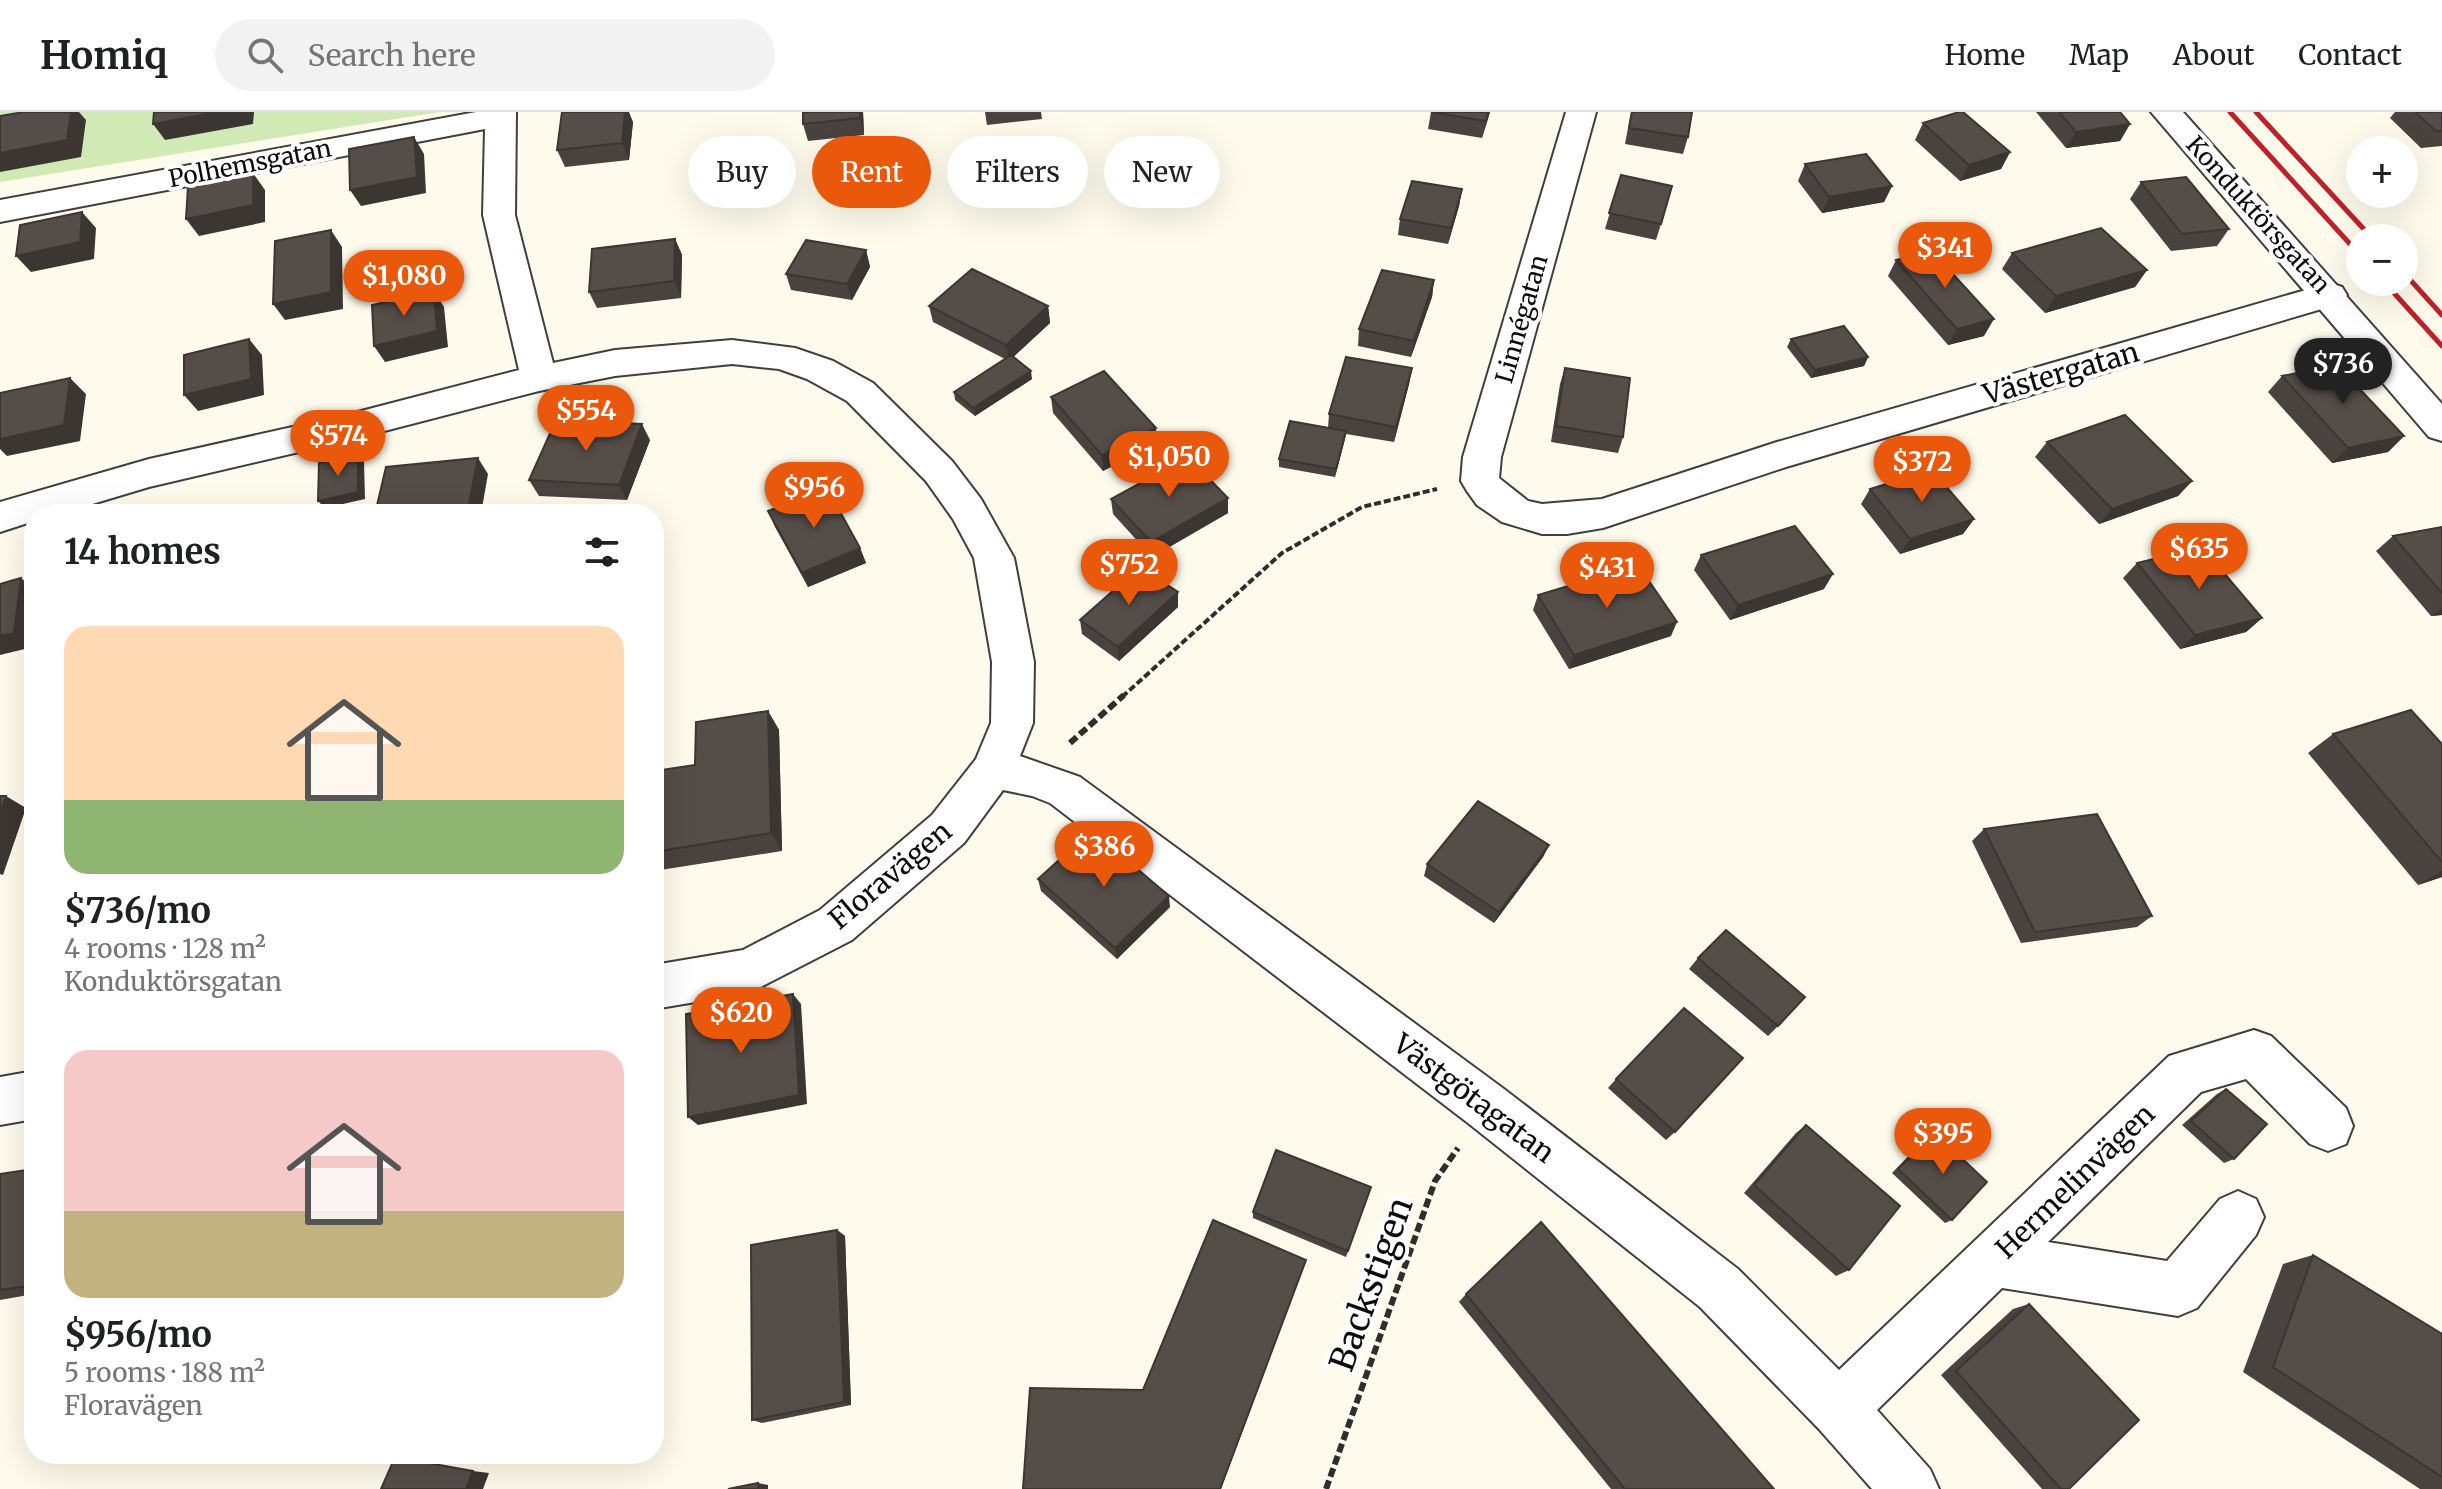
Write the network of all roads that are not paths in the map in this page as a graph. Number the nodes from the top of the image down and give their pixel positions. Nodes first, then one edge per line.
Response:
1 (1581, 112) edge
2 (2166, 112) edge
3 (500, 114) edge
4 (0, 211) edge
5 (2330, 295) junction
6 (539, 378) junction
7 (2442, 428) edge
8 (44, 504) edge
9 (24, 510) edge
10 (1516, 512) joint
11 (0, 517) edge
12 (1014, 774) junction
13 (664, 985) edge
14 (24, 1097) edge
15 (0, 1101) edge
16 (2328, 1126) dead end
17 (2238, 1217) dead end
18 (1993, 1260) junction
19 (1839, 1409) junction
20 (1910, 1489) edge

1 - 10 street, Linnégatan
2 - 5 street, Konduktörsgatan
3 - 4 street, Polhemsgatan
3 - 6 street
5 - 7 street, Konduktörsgatan
5 - 10 street, Västergatan
6 - 8 street, Floravägen
6 - 12 street, Floravägen
9 - 11 street, Floravägen
12 - 13 street, Floravägen
12 - 19 street, Västgötagatan
14 - 15 street
16 - 18 street, Hermelinvägen
17 - 18 street
18 - 19 street, Hermelinvägen
19 - 20 street, Västgötagatan

